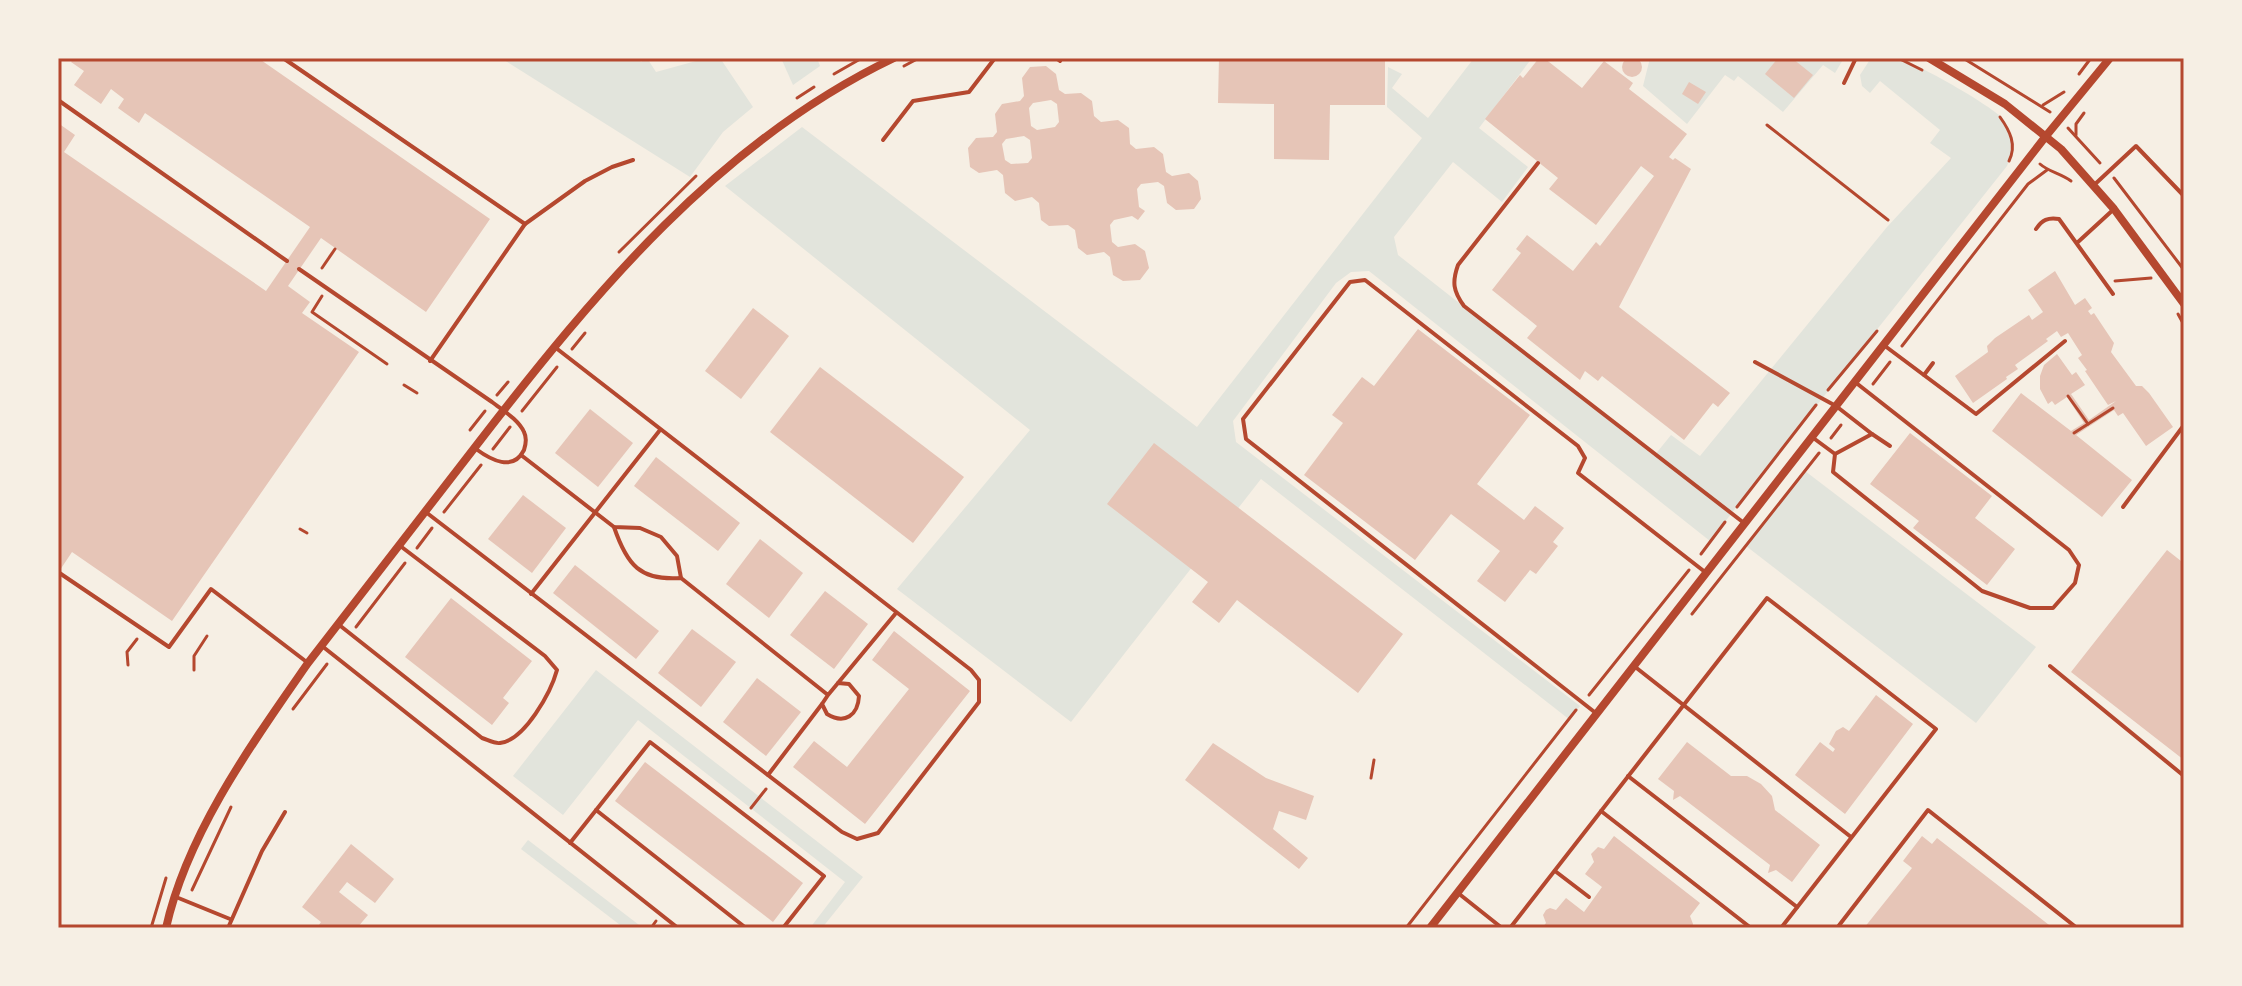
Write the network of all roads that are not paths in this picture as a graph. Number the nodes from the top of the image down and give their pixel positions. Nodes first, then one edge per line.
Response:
1 (283, 58) edge
2 (894, 58) edge
3 (995, 58) edge
4 (1856, 58) edge
5 (1929, 58) edge
6 (2110, 58) edge
7 (1844, 83) dead end
8 (58, 100) edge
9 (2046, 136) junction
10 (883, 140) dead end
11 (633, 160) dead end
12 (1538, 163) dead end
13 (2093, 186) junction
14 (2184, 196) edge
15 (2114, 209) junction
16 (525, 224) junction
17 (2036, 229) dead end
18 (2078, 242) junction
19 (287, 261) dead end
20 (299, 269) dead end
21 (2113, 294) dead end
22 (2183, 300) edge
23 (2065, 341) dead end
24 (1884, 345) junction
25 (554, 346) junction
26 (430, 361) junction
27 (1755, 362) dead end
28 (1933, 363) dead end
29 (1924, 375) junction
30 (1855, 382) junction
31 (1836, 406) junction
32 (503, 410) junction
33 (2184, 425) edge
34 (660, 430) junction
35 (1872, 434) junction
36 (1812, 437) junction
37 (1890, 446) dead end
38 (474, 448) junction
39 (1835, 454) junction
40 (521, 455) junction
41 (2123, 507) dead end
42 (425, 511) junction
43 (595, 512) junction
44 (1745, 524) junction
45 (614, 527) junction
46 (399, 545) junction
47 (58, 572) edge
48 (1706, 573) junction
49 (681, 578) junction
50 (531, 594) junction
51 (896, 613) junction
52 (338, 624) junction
53 (322, 646) junction
54 (308, 663) junction
55 (1634, 666) junction
56 (2050, 666) dead end
57 (838, 683) junction
58 (828, 695) junction
59 (822, 704) junction
60 (1683, 706) junction
61 (1597, 714) junction
62 (768, 775) junction
63 (1628, 776) junction
64 (2184, 776) edge
65 (596, 810) junction
66 (1601, 811) junction
67 (285, 812) dead end
68 (1851, 837) junction
69 (570, 843) junction
70 (1555, 871) junction
71 (1458, 893) junction
72 (173, 896) junction
73 (1589, 897) dead end
74 (1797, 907) junction
75 (230, 919) junction
76 (166, 928) edge
77 (228, 928) edge
78 (678, 928) edge
79 (746, 928) edge
80 (783, 928) edge
81 (1430, 928) edge
82 (1502, 928) edge
83 (1510, 928) edge
84 (1751, 928) edge
85 (1781, 928) edge
86 (1837, 928) edge
87 (2077, 928) edge

1 - 16 lane
2 - 25 street
3 - 10 lane
4 - 7 lane
5 - 9 street
6 - 9 street
8 - 19 lane
9 - 13 street
9 - 24 street
11 - 16 lane
12 - 44 lane
13 - 14 lane
13 - 15 street
15 - 18 lane
15 - 22 street
16 - 26 lane
17 - 18 lane
18 - 21 lane
20 - 26 lane
23 - 29 lane
24 - 29 lane
24 - 30 street
25 - 32 street
25 - 34 lane
26 - 32 lane
27 - 31 lane
28 - 29 lane
30 - 31 street
30 - 39 lane
31 - 35 lane
31 - 36 street
32 - 38 street
32 - 40 lane
33 - 41 lane
34 - 43 lane
34 - 51 lane
35 - 37 lane
35 - 39 lane
36 - 39 lane
36 - 44 street
38 - 40 lane
38 - 42 street
40 - 43 lane
42 - 46 street
42 - 50 lane
43 - 45 lane
43 - 50 lane
44 - 48 street
45 - 49 lane
45 - 49 lane
46 - 52 street
46 - 52 lane
47 - 54 lane
48 - 55 street
48 - 61 lane
49 - 58 lane
50 - 62 lane
51 - 57 lane
51 - 62 lane
52 - 53 street
53 - 54 street
53 - 69 lane
54 - 72 street
55 - 60 lane
55 - 61 street
56 - 64 lane
57 - 58 lane
57 - 59 lane
58 - 59 lane
59 - 62 lane
60 - 63 lane
60 - 68 lane
60 - 68 lane
61 - 71 street
63 - 66 lane
63 - 74 lane
65 - 69 lane
65 - 79 lane
65 - 80 lane
66 - 70 lane
66 - 84 lane
67 - 75 lane
68 - 74 lane
69 - 78 lane
70 - 73 lane
70 - 83 lane
71 - 81 street
71 - 82 lane
72 - 75 lane
72 - 76 street
74 - 85 lane
75 - 77 lane
86 - 87 lane

